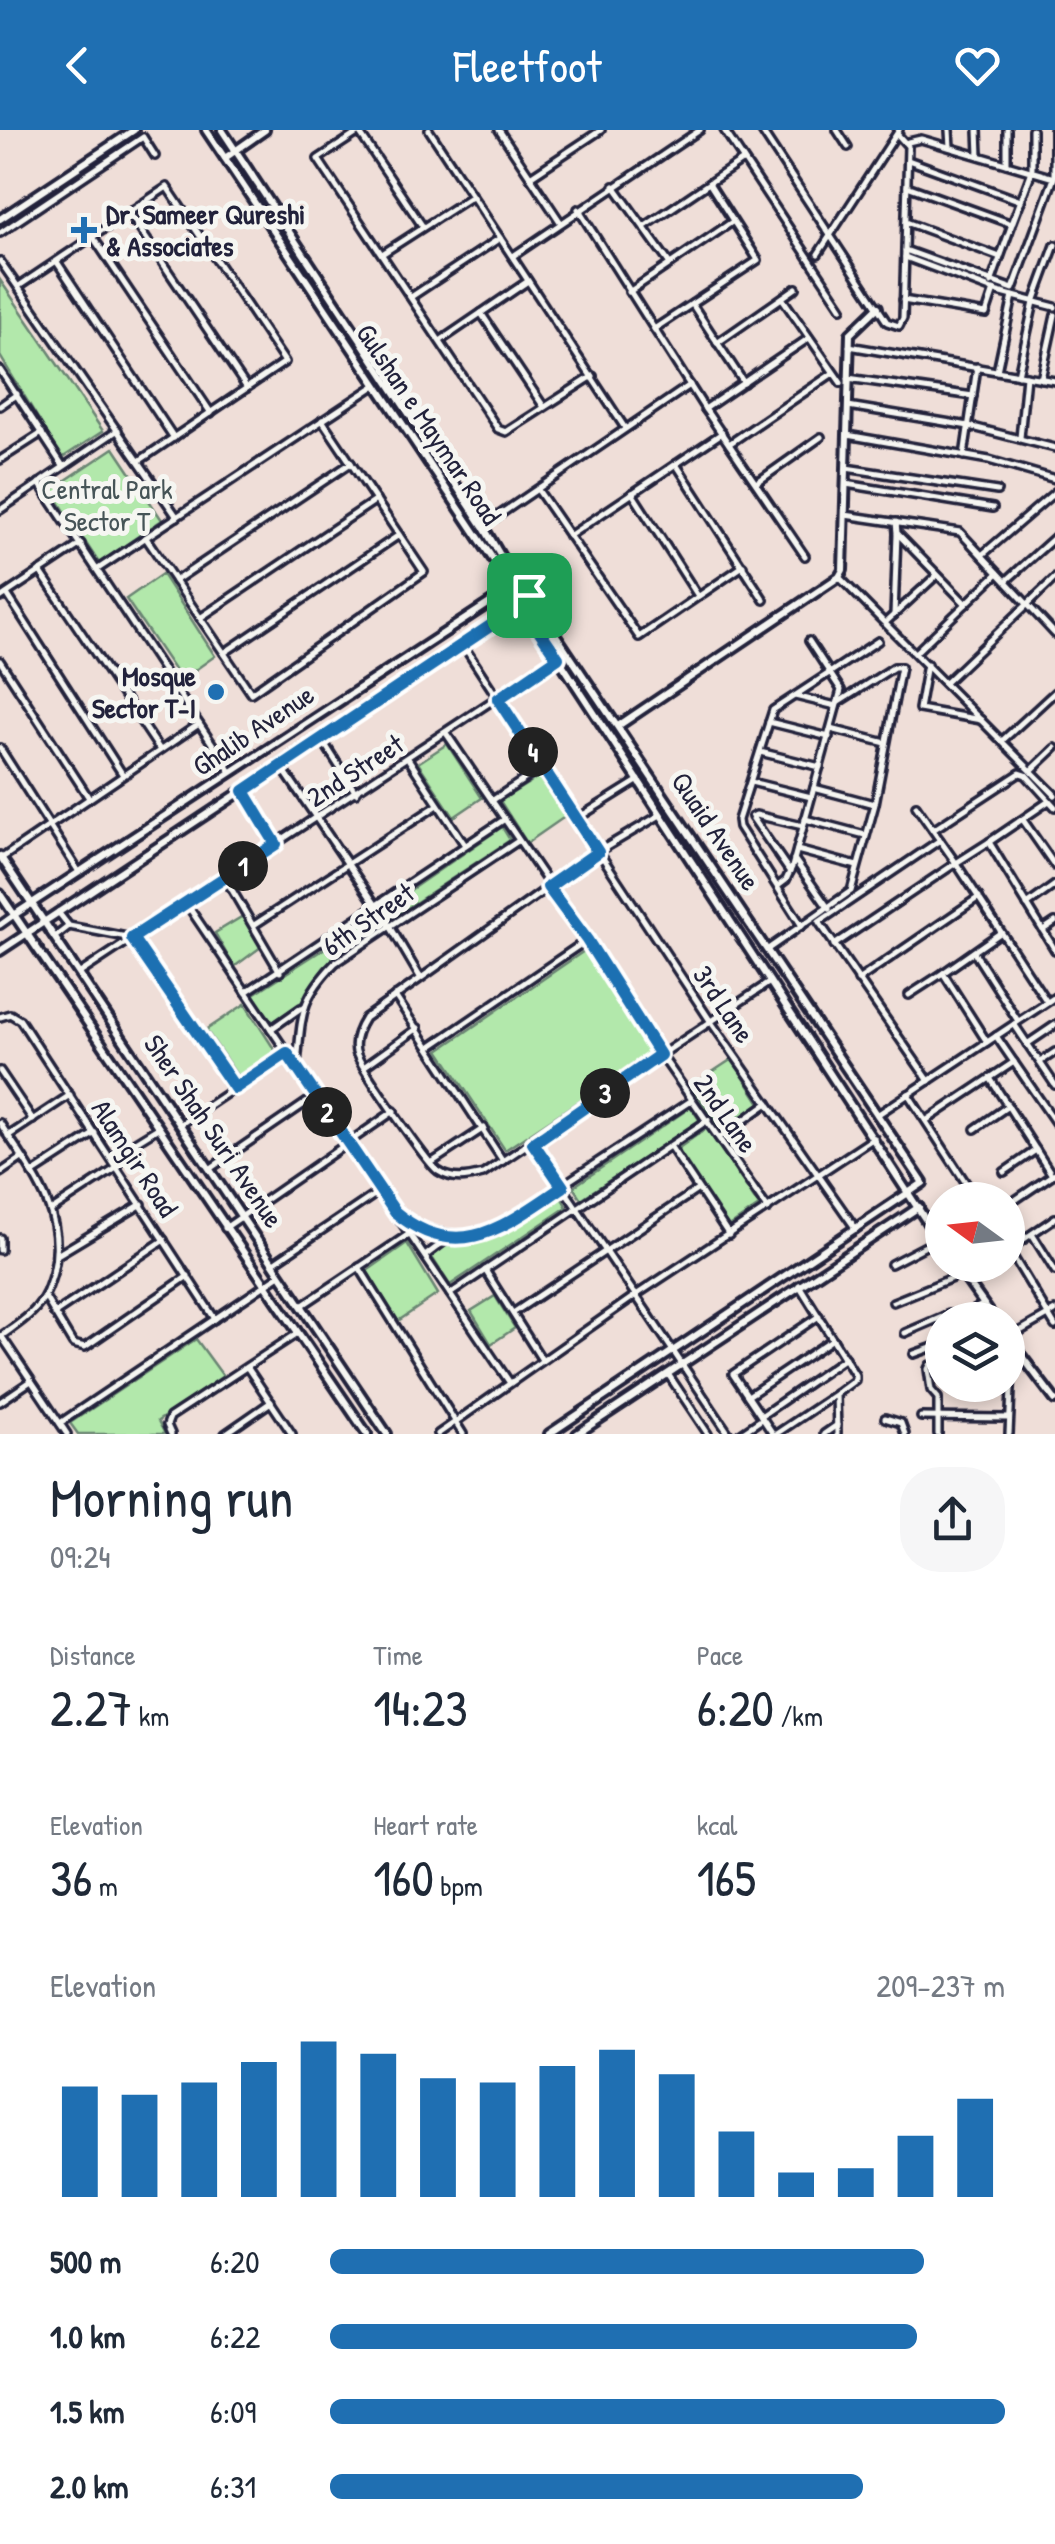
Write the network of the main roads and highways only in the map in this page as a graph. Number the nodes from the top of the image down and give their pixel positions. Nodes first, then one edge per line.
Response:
1 (134, 130) edge
2 (206, 130) edge
3 (222, 130) edge
4 (265, 130) edge
5 (236, 151) junction
6 (225, 158) junction
7 (0, 219) edge
8 (878, 307) road end
9 (514, 587) junction
10 (529, 595) junction
11 (521, 601) junction
12 (618, 726) junction
13 (1, 857) edge
14 (0, 894) edge
15 (32, 904) junction
16 (14, 915) junction
17 (44, 922) junction
18 (27, 933) junction
19 (0, 950) edge
20 (909, 1192) junction
21 (918, 1207) junction
22 (925, 1218) edge
23 (1025, 1361) edge
24 (1055, 1400) edge
25 (367, 1434) edge
26 (387, 1434) edge
27 (549, 1434) edge
28 (577, 1434) edge

1 - 7 main road
2 - 6 main road, Gulshan e Maymar Road
3 - 5 main road, Quaid Avenue
4 - 5 main road
5 - 6 main road
5 - 9 main road, Quaid Avenue
6 - 9 main road, Gulshan e Maymar Road
8 - 12 main road
9 - 10 main road, Quaid Avenue
9 - 11 main road, Gulshan e Maymar Road
9 - 15 main road, Ghalib Avenue
10 - 11 main road, Ghalib Avenue
10 - 12 main road, Quaid Avenue
11 - 17 main road, Ghalib Avenue
11 - 20 main road, Gulshan e Maymar Road
12 - 20 main road, Quaid Avenue
13 - 15 main road, Sher Shah Suri Avenue
14 - 16 main road, Sher Shah Suri Avenue
15 - 16 main road, Ghalib Avenue
15 - 17 main road, Sher Shah Suri Avenue
16 - 18 main road, Sher Shah Suri Avenue
17 - 18 main road, Ghalib Avenue
17 - 26 main road, Sher Shah Suri Avenue
18 - 19 main road, Ghalib Avenue
18 - 25 main road, Sher Shah Suri Avenue
20 - 21 main road, Gulshan e Maymar Road
20 - 27 main road, Quaid Avenue
21 - 22 main road, Gulshan e Maymar Road
21 - 28 main road
23 - 24 main road

